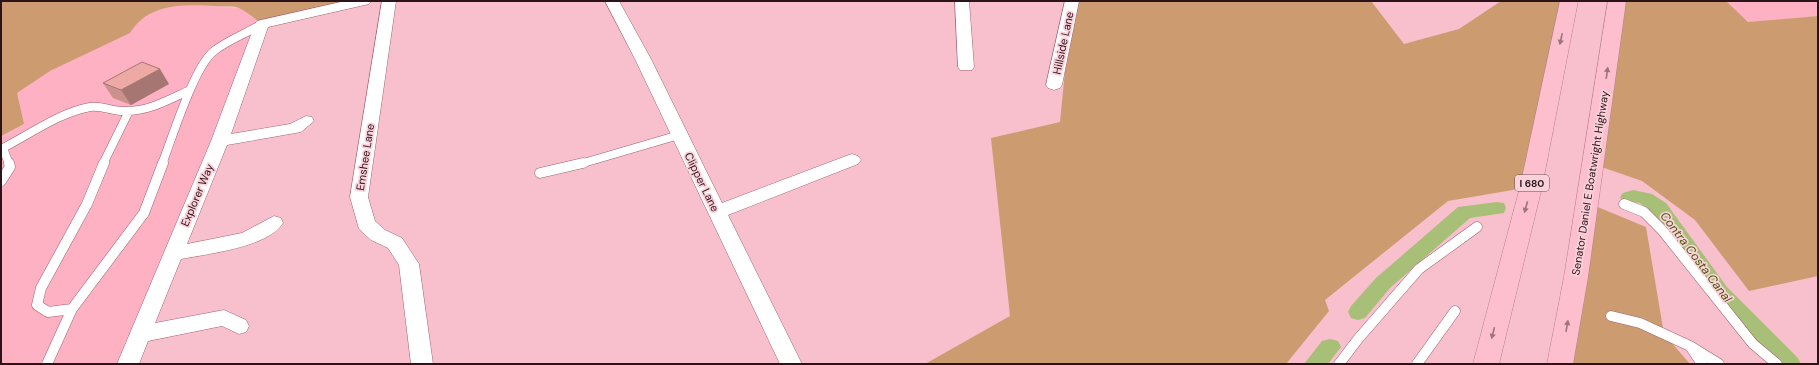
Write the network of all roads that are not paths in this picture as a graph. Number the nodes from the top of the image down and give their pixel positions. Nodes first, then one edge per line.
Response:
1 (364, 1) edge
2 (389, 1) edge
3 (612, 1) edge
4 (962, 1) edge
5 (1072, 1) edge
6 (1569, 1) edge
7 (1617, 1) edge
8 (262, 24) junction
9 (966, 67) dead end
10 (1054, 85) dead end
11 (190, 90) junction
12 (129, 112) junction
13 (306, 122) dead end
14 (679, 135) junction
15 (220, 140) junction
16 (2, 149) edge
17 (852, 160) dead end
18 (540, 173) dead end
19 (1, 181) edge
20 (1624, 204) dead end
21 (716, 212) junction
22 (274, 223) dead end
23 (1477, 227) dead end
24 (172, 254) junction
25 (72, 309) junction
26 (1455, 311) dead end
27 (1611, 316) dead end
28 (239, 326) dead end
29 (140, 334) junction
30 (1690, 346) junction
31 (47, 364) edge
32 (128, 364) edge
33 (422, 364) edge
34 (790, 364) edge
35 (1339, 364) edge
36 (1418, 364) edge
37 (1486, 364) edge
38 (1560, 364) edge
39 (1702, 364) edge
40 (1719, 364) edge
41 (1776, 364) edge

1 - 8 street
2 - 33 street, Emshee Lane
3 - 14 street, Clipper Lane
4 - 9 street
5 - 10 street, Hillside Lane
6 -> 37 highway, I 680
38 -> 7 highway, Senator Daniel E Boatwright Highway
8 - 11 lane
8 - 15 street, Explorer Way
11 - 12 lane
11 - 25 lane
12 - 16 lane
12 - 25 lane
13 - 15 street
14 - 18 lane
14 - 21 street, Clipper Lane
15 - 24 street, Explorer Way
16 - 19 lane
17 - 21 street
20 - 41 lane
21 - 34 street, Clipper Lane
22 - 24 street
23 - 35 lane
24 - 29 street, Explorer Way
25 - 31 lane
26 - 36 lane
27 - 30 lane
28 - 29 street
29 - 32 street, Explorer Way
30 - 39 lane
30 - 40 lane

